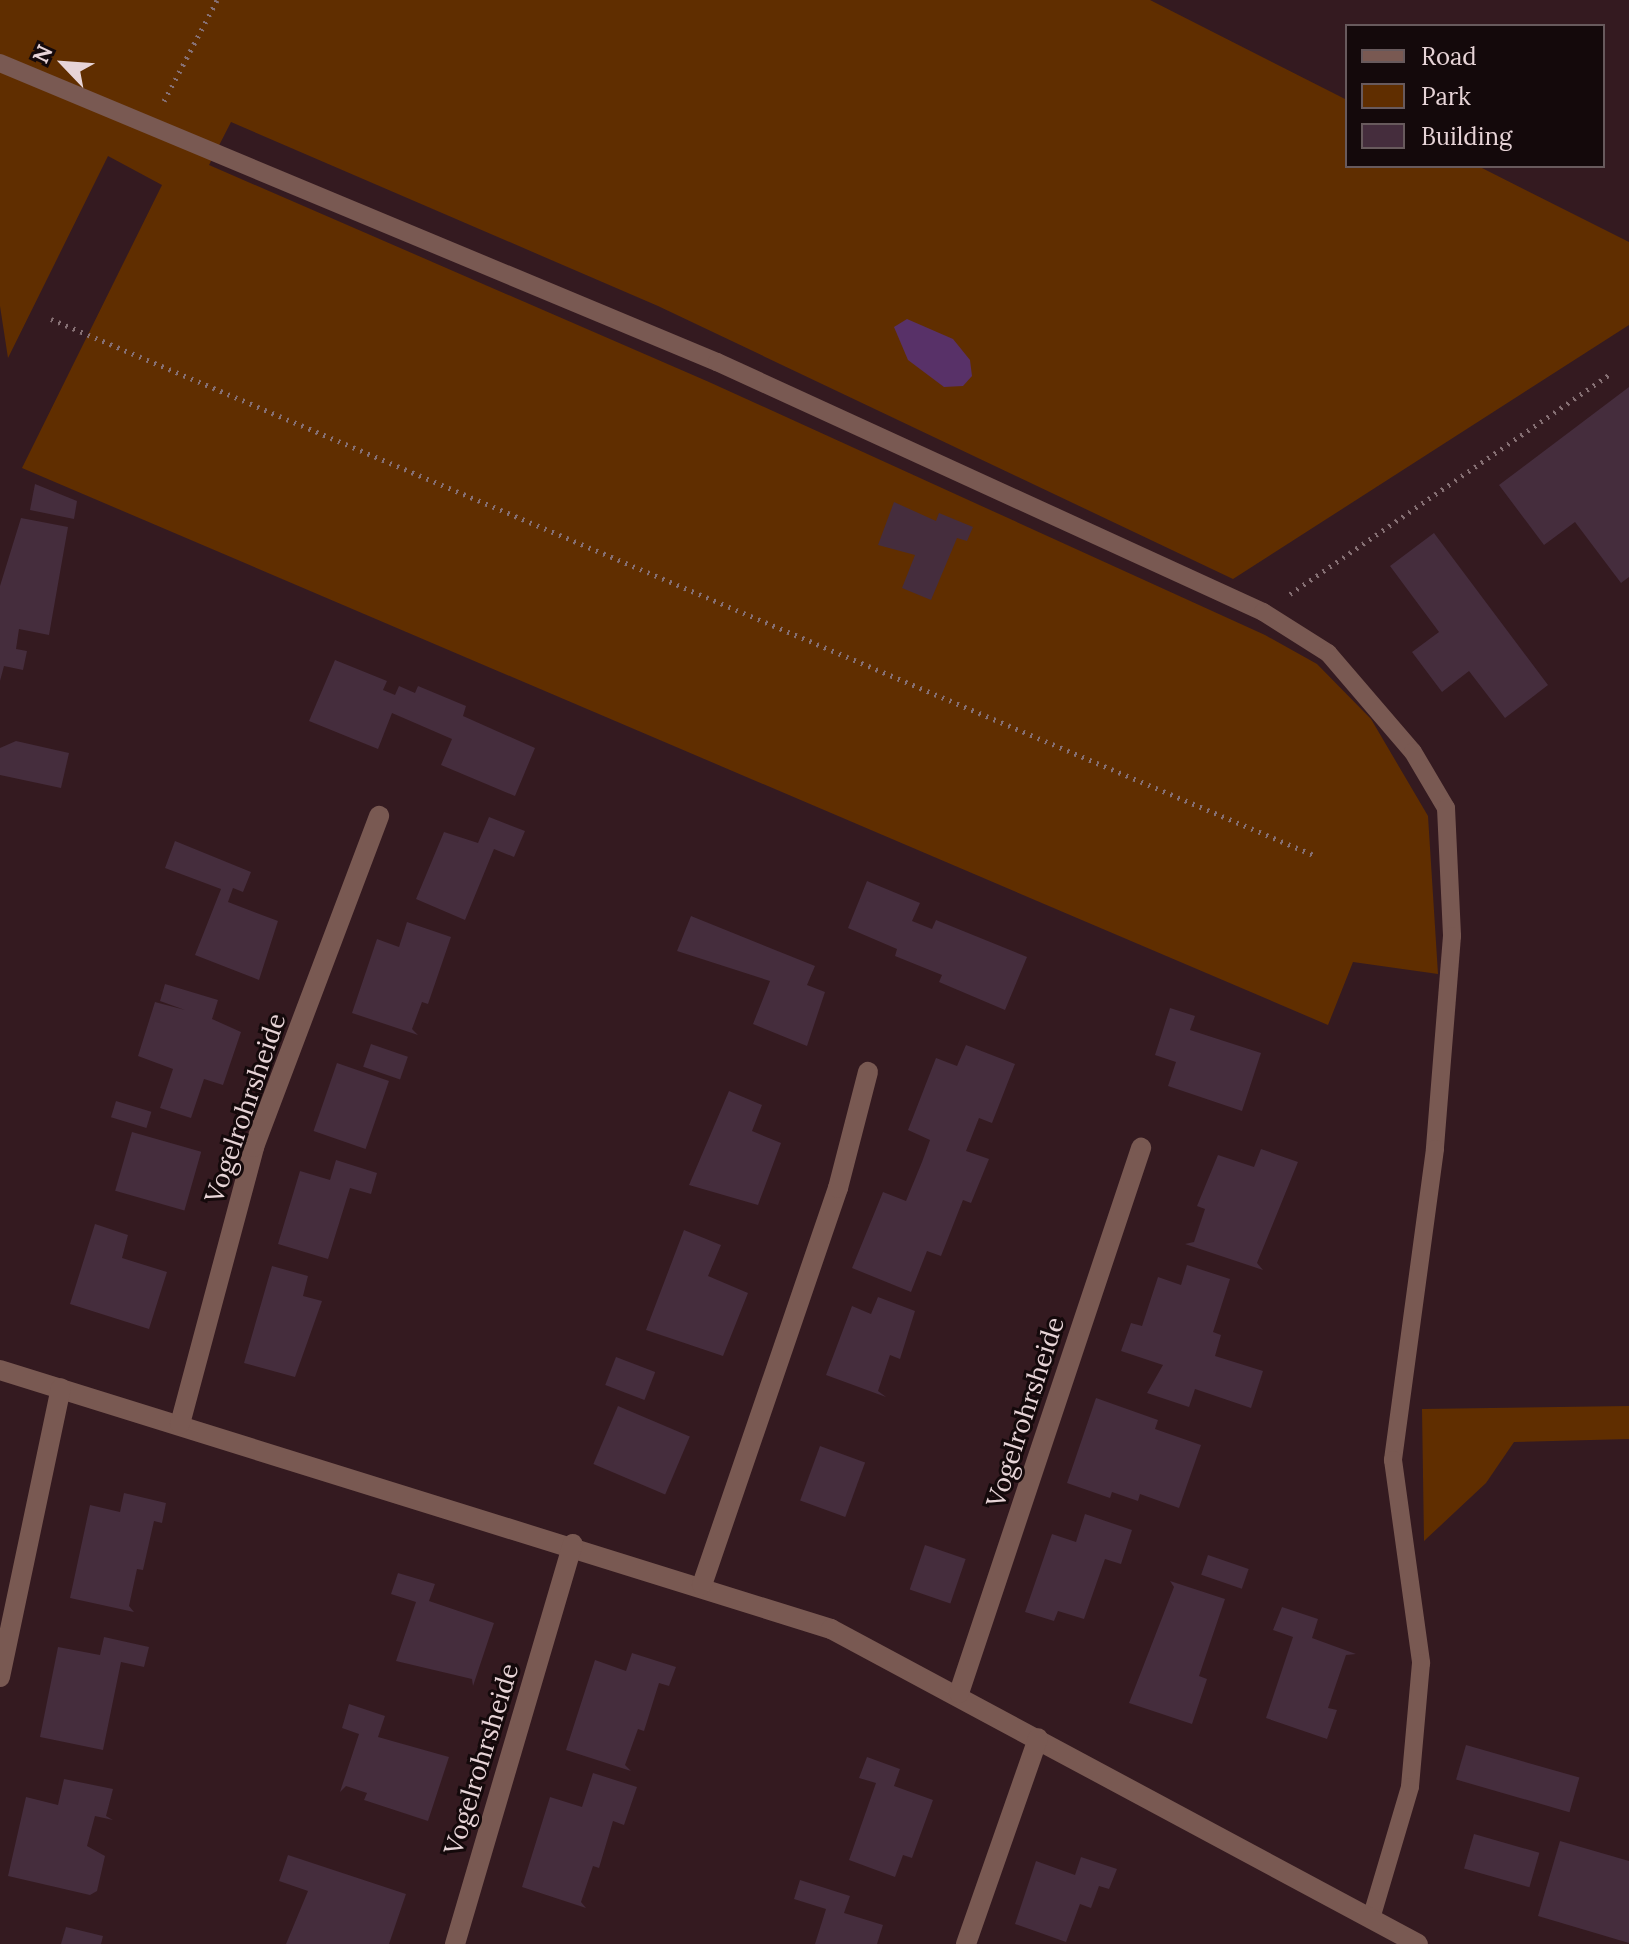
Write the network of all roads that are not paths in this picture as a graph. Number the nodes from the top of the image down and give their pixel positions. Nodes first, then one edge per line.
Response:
1 (0, 63) edge
2 (379, 816) dead end
3 (868, 1072) dead end
4 (1141, 1148) dead end
5 (0, 1370) edge
6 (61, 1388) junction
7 (180, 1424) junction
8 (573, 1544) junction
9 (702, 1585) junction
10 (0, 1677) edge
11 (959, 1693) junction
12 (1038, 1738) junction
13 (1371, 1919) junction
14 (455, 1944) edge
15 (966, 1944) edge
16 (1418, 1944) edge

1 - 13 lane
2 - 7 street, Vogelrohrsheide
3 - 9 street
4 - 11 street, Vogelrohrsheide
5 - 6 street
6 - 7 street
6 - 10 street
7 - 8 street
8 - 9 street
8 - 14 street, Vogelrohrsheide
9 - 11 street
11 - 12 street
12 - 13 street
12 - 15 street
13 - 16 street

